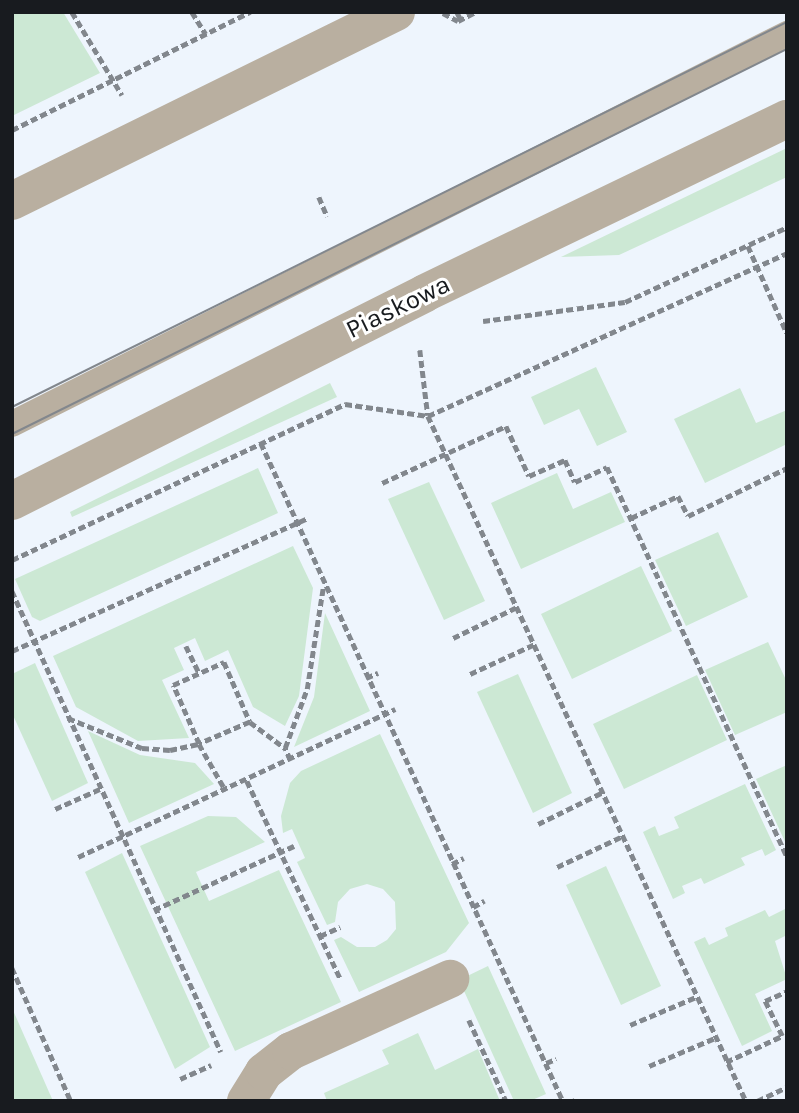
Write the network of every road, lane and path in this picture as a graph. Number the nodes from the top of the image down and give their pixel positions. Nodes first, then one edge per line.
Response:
1 (72, 12) edge
2 (192, 12) edge
3 (250, 12) edge
4 (396, 12) edge
5 (457, 12) edge
6 (461, 20) dead end
7 (206, 34) junction
8 (787, 34) edge
9 (114, 81) junction
10 (787, 119) edge
11 (12, 130) edge
12 (146, 136) junction
13 (319, 197) dead end
14 (12, 201) edge
15 (327, 216) dead end
16 (787, 228) edge
17 (748, 246) junction
18 (787, 253) edge
19 (757, 267) junction
20 (625, 302) dead end
21 (787, 333) edge
22 (419, 344) dead end
23 (428, 416) junction
24 (12, 424) edge
25 (261, 443) junction
26 (445, 454) junction
27 (787, 468) edge
28 (382, 483) dead end
29 (12, 501) edge
30 (308, 518) dead end
31 (631, 518) junction
32 (295, 523) junction
33 (12, 560) edge
34 (324, 586) junction
35 (12, 591) edge
36 (517, 607) junction
37 (453, 638) dead end
38 (34, 640) junction
39 (535, 644) junction
40 (186, 646) dead end
41 (12, 651) edge
42 (199, 673) junction
43 (379, 673) dead end
44 (470, 674) dead end
45 (366, 678) junction
46 (395, 709) dead end
47 (383, 715) junction
48 (68, 718) junction
49 (250, 722) junction
50 (199, 744) junction
51 (285, 748) junction
52 (290, 760) junction
53 (247, 782) junction
54 (100, 789) junction
55 (226, 791) junction
56 (603, 792) junction
57 (55, 809) dead end
58 (538, 824) dead end
59 (621, 837) junction
60 (122, 839) junction
61 (294, 846) dead end
62 (280, 851) junction
63 (787, 856) edge
64 (79, 857) dead end
65 (464, 858) dead end
66 (452, 863) junction
67 (557, 867) dead end
68 (484, 901) dead end
69 (473, 907) junction
70 (154, 910) junction
71 (340, 927) dead end
72 (320, 936) junction
73 (12, 968) edge
74 (450, 979) joint
75 (787, 991) edge
76 (696, 996) junction
77 (360, 1020) junction
78 (630, 1025) dead end
79 (715, 1038) junction
80 (556, 1059) dead end
81 (726, 1062) junction
82 (546, 1063) junction
83 (649, 1066) dead end
84 (180, 1079) dead end
85 (787, 1087) edge
86 (71, 1101) edge
87 (246, 1101) edge
88 (506, 1101) edge
89 (563, 1101) edge
90 (746, 1101) edge
91 (757, 1101) edge

1 - 9 path
2 - 7 path
3 - 7 path
4 - 12 street
5 - 6 path
7 - 9 path
8 - 24 lane
9 - 11 path
9 - 12 path
10 - 29 street, Piaskowa
12 - 14 street
13 - 15 path
16 - 17 path
17 - 19 path
17 - 20 path
18 - 19 path
19 - 21 path
19 - 23 path
22 - 23 path
23 - 25 path
23 - 26 path
25 - 32 path
25 - 33 path
26 - 28 path
26 - 31 path
26 - 36 path
27 - 31 path
30 - 32 path
31 - 63 path
32 - 34 path
32 - 38 path
34 - 45 path
34 - 51 path
35 - 38 path
36 - 37 path
36 - 39 path
38 - 41 path
38 - 48 path
39 - 44 path
39 - 56 path
40 - 42 path
42 - 49 path
42 - 50 path
43 - 45 path
45 - 47 path
46 - 47 path
47 - 52 path
47 - 66 path
48 - 50 path
48 - 54 path
49 - 50 path
49 - 51 path
50 - 55 path
51 - 52 path
52 - 53 path
53 - 55 path
53 - 62 path
54 - 57 path
54 - 60 path
55 - 60 path
56 - 58 path
56 - 59 path
59 - 67 path
59 - 76 path
60 - 64 path
60 - 70 path
61 - 62 path
62 - 70 path
62 - 72 path
65 - 66 path
66 - 69 path
68 - 69 path
69 - 82 path
70 - 84 path
71 - 72 path
72 - 77 path
73 - 86 path
74 - 77 street
74 - 88 path
75 - 81 path
76 - 78 path
76 - 79 path
77 - 87 street
79 - 81 path
79 - 83 path
80 - 82 path
81 - 90 path
82 - 89 path
85 - 91 path

